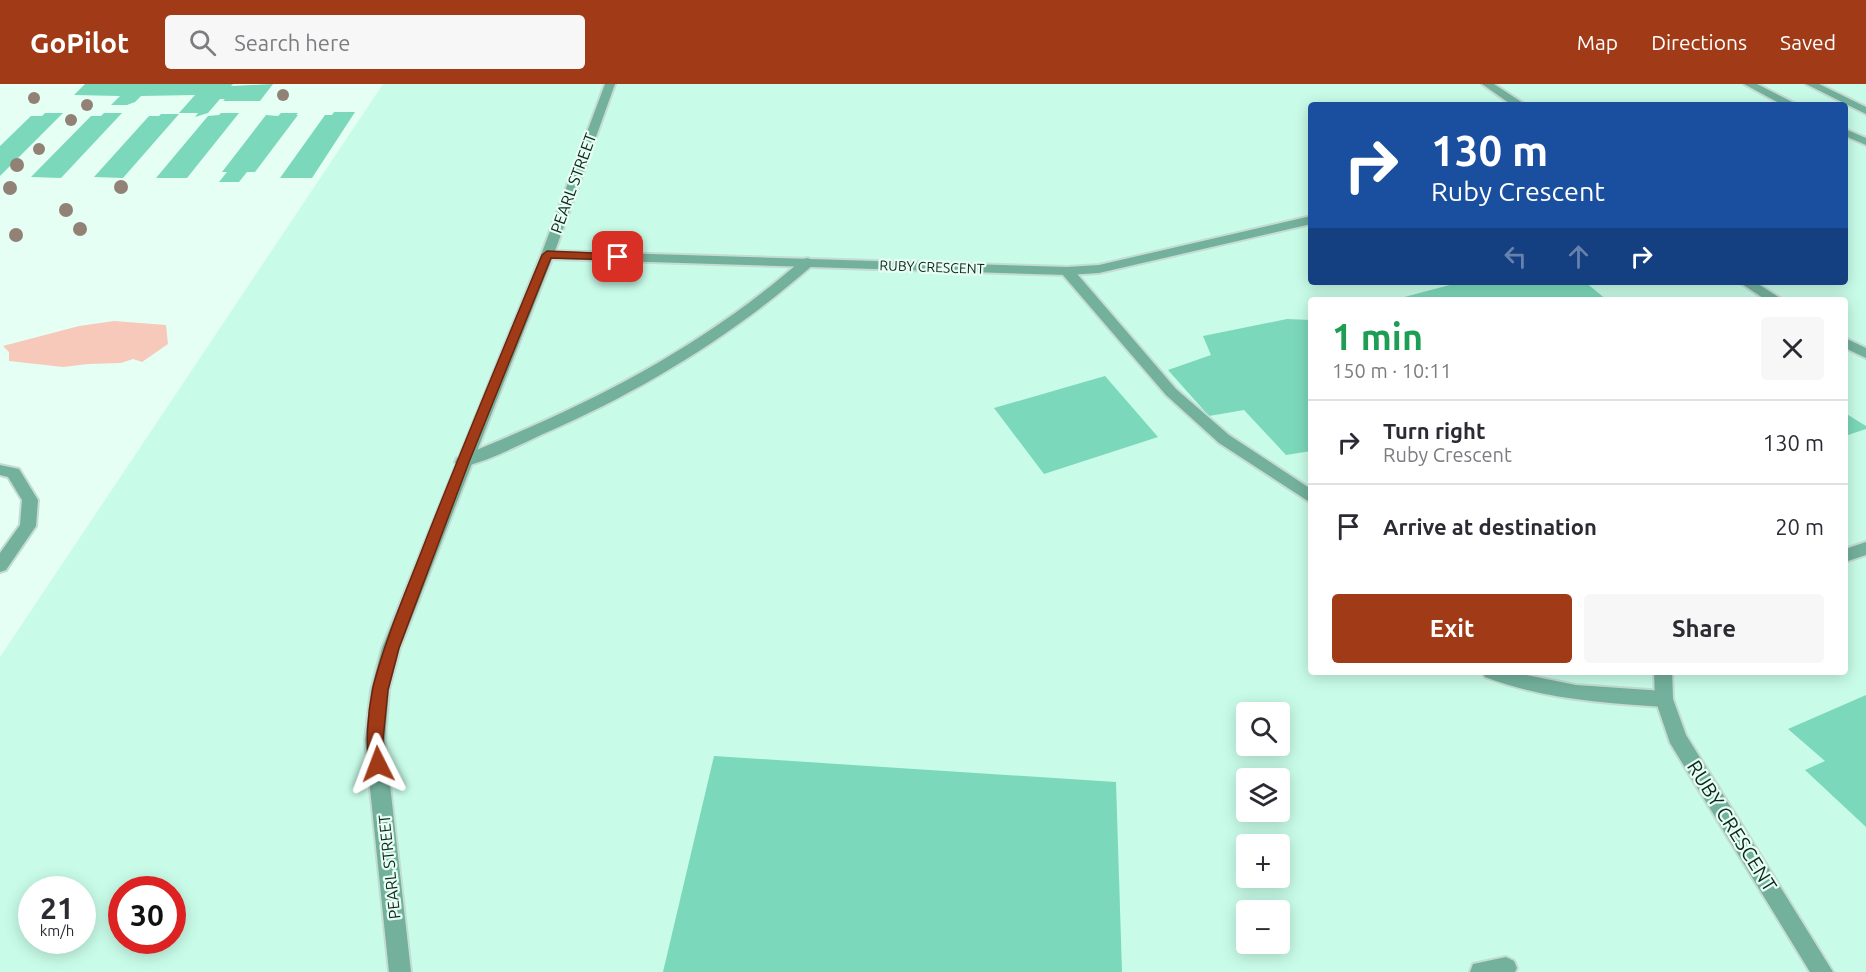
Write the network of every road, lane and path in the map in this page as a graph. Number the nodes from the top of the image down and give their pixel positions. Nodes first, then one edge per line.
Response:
1 (610, 84) edge
2 (1487, 84) edge
3 (1749, 84) edge
4 (1811, 84) edge
5 (1515, 102) edge
6 (1786, 102) edge
7 (1848, 102) edge
8 (1848, 102) edge
9 (1866, 111) edge
10 (1848, 133) edge
11 (1866, 142) edge
12 (1308, 221) edge
13 (547, 255) junction
14 (808, 262) junction
15 (1067, 271) junction
16 (1751, 285) edge
17 (1771, 297) edge
18 (1848, 344) edge
19 (1866, 354) edge
20 (463, 462) junction
21 (0, 470) edge
22 (1308, 495) edge
23 (1866, 548) edge
24 (1848, 555) edge
25 (0, 566) edge
26 (1498, 675) edge
27 (1663, 675) edge
28 (1664, 699) junction
29 (1506, 968) dead end
30 (400, 972) edge
31 (1481, 972) edge
32 (1822, 972) edge

1 - 13 street, PEARL STREET
2 - 5 street
3 - 6 street
4 - 7 street
8 - 9 street
10 - 11 street
12 - 15 street, RUBY CRESCENT
13 - 14 street, RUBY CRESCENT
13 - 20 street, PEARL STREET
14 - 15 street, RUBY CRESCENT
14 - 20 street
15 - 22 street
16 - 17 street
18 - 19 street
20 - 30 street, PEARL STREET
21 - 25 street
23 - 24 street
26 - 28 street
27 - 28 street, RUBY CRESCENT
28 - 32 street, RUBY CRESCENT
29 - 31 street

